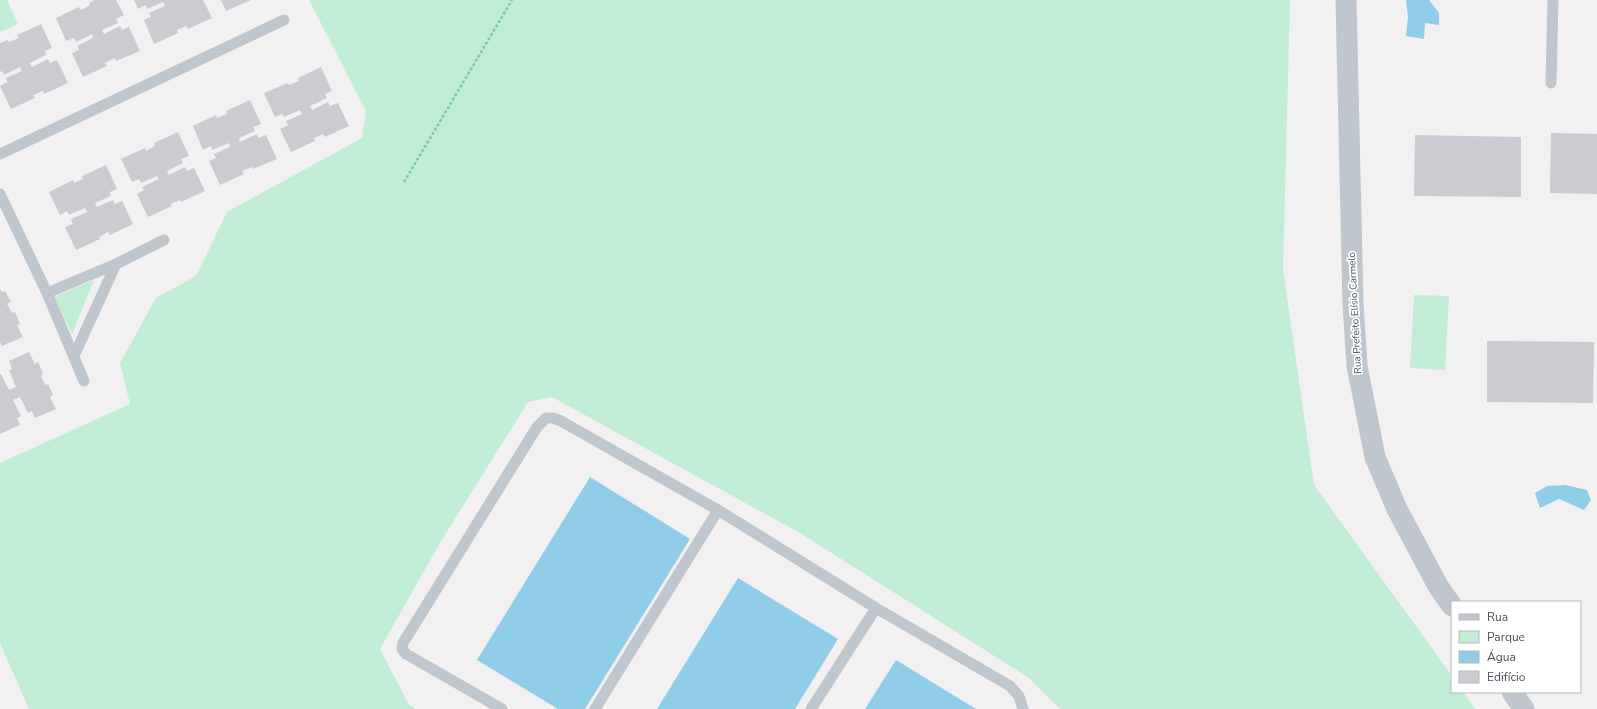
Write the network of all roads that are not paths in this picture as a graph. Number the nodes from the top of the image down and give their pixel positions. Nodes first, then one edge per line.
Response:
1 (1346, 0) edge
2 (1553, 0) edge
3 (284, 20) dead end
4 (1551, 82) dead end
5 (0, 154) edge
6 (0, 194) edge
7 (164, 240) dead end
8 (116, 264) junction
9 (47, 293) junction
10 (74, 356) junction
11 (84, 381) dead end
12 (718, 510) junction
13 (1451, 605) edge
14 (876, 608) junction
15 (1513, 693) edge
16 (502, 709) edge
17 (595, 709) edge
18 (812, 709) edge
19 (1023, 709) edge
20 (1524, 709) edge

1 - 13 street, Rua Prefeito Elísio Carmelo
2 - 4 lane
3 - 5 lane
6 - 9 lane
7 - 8 lane
8 - 9 lane
8 - 10 lane
9 - 10 lane
10 - 11 lane
12 - 14 lane
12 - 16 lane
12 - 17 lane
14 - 18 lane
14 - 19 lane
15 - 20 street

